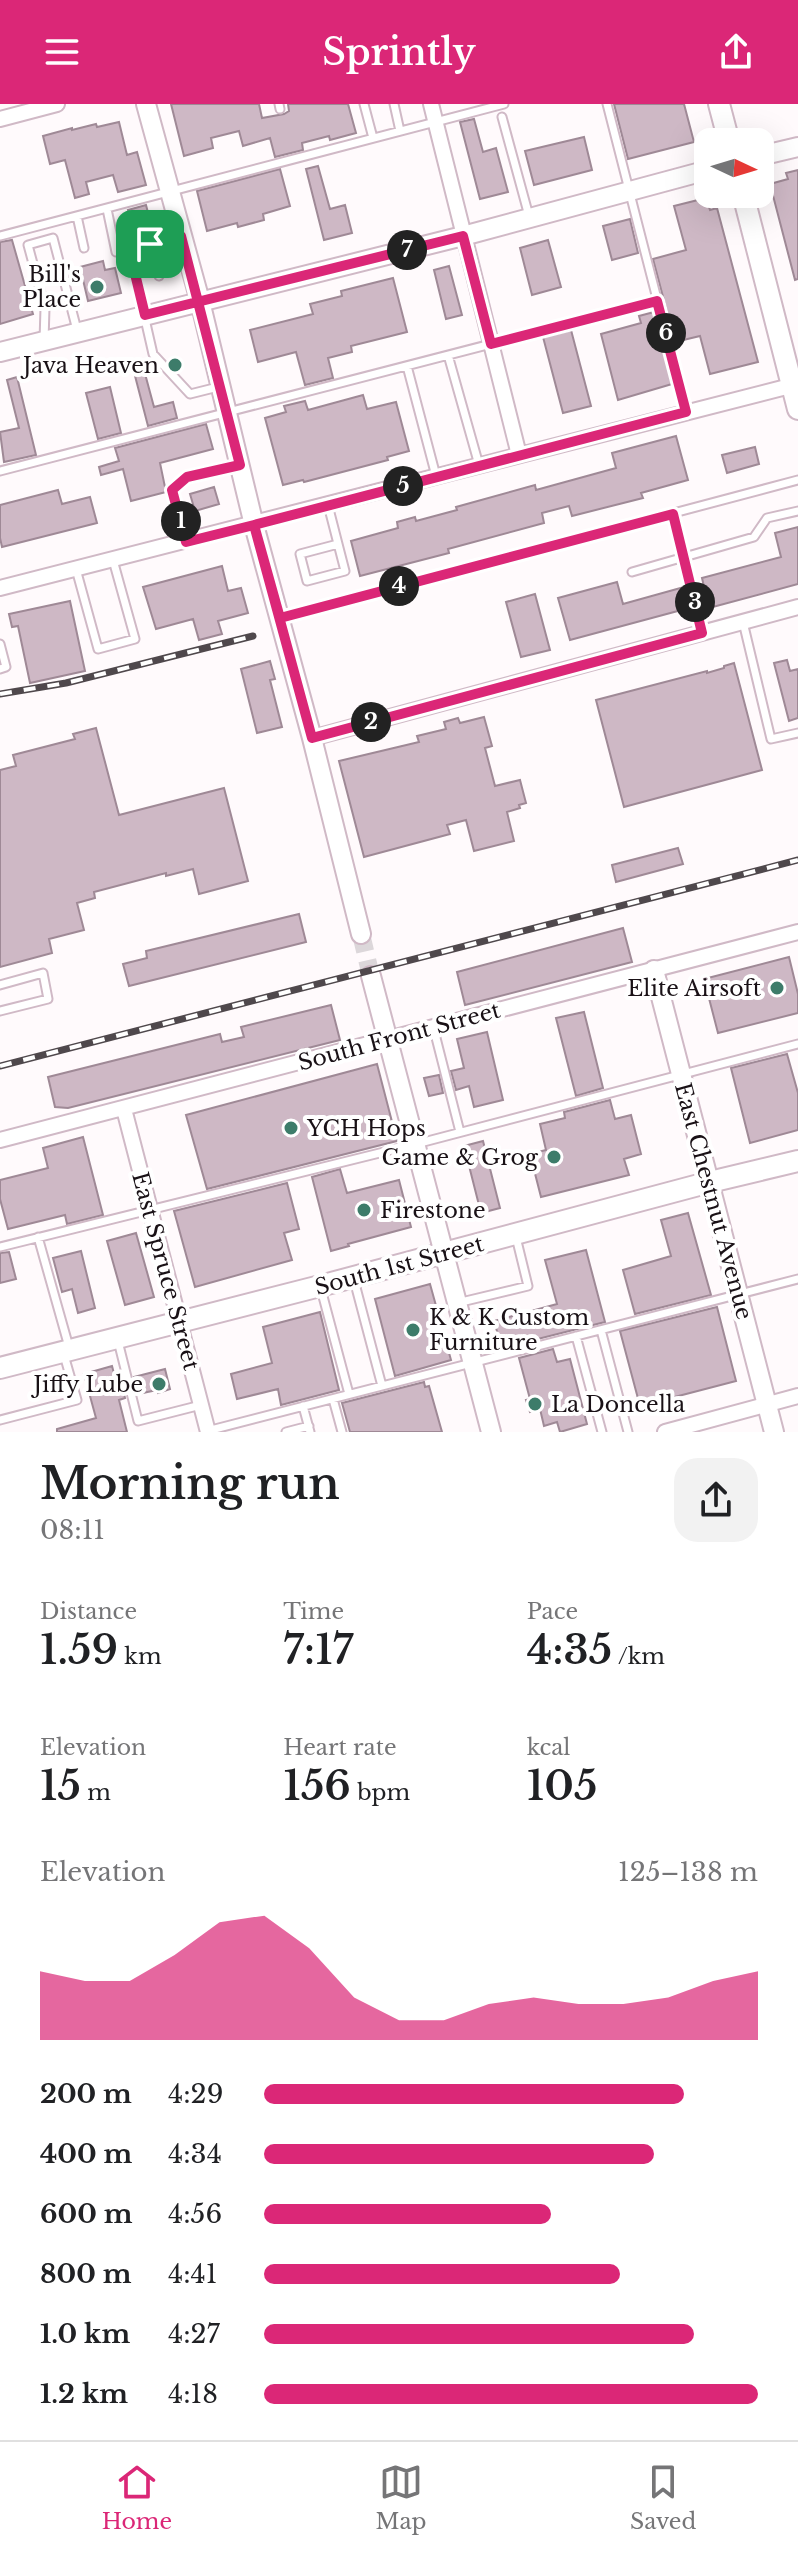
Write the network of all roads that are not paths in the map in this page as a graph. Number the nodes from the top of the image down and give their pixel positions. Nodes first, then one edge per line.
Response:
1 (57, 104) edge
2 (146, 104) edge
3 (364, 104) edge
4 (394, 104) edge
5 (431, 104) edge
6 (504, 104) edge
7 (607, 104) edge
8 (719, 104) edge
9 (502, 117) dead end
10 (0, 119) edge
11 (435, 121) junction
12 (725, 128) edge
13 (400, 131) junction
14 (373, 138) junction
15 (798, 147) edge
16 (774, 153) edge
17 (694, 174) edge
18 (629, 191) junction
19 (170, 193) junction
20 (747, 208) edge
21 (107, 209) junction
22 (77, 216) junction
23 (530, 218) junction
24 (0, 236) edge
25 (181, 236) junction
26 (463, 236) junction
27 (150, 244) junction
28 (84, 248) dead end
29 (129, 249) junction
30 (159, 276) dead end
31 (200, 301) junction
32 (657, 301) junction
33 (145, 315) junction
34 (77, 332) junction
35 (44, 341) junction
36 (491, 344) junction
37 (0, 352) edge
38 (448, 355) junction
39 (407, 366) junction
40 (795, 384) edge
41 (221, 386) junction
42 (798, 409) edge
43 (227, 412) junction
44 (686, 412) junction
45 (519, 455) junction
46 (240, 465) junction
47 (479, 466) junction
48 (0, 471) edge
49 (437, 477) junction
50 (798, 480) edge
51 (328, 505) junction
52 (798, 511) edge
53 (673, 514) junction
54 (254, 525) junction
55 (186, 542) junction
56 (338, 544) junction
57 (684, 557) junction
58 (113, 560) junction
59 (76, 569) junction
60 (632, 572) dead end
61 (0, 588) edge
62 (798, 607) edge
63 (280, 618) junction
64 (743, 622) junction
65 (702, 633) junction
66 (0, 644) edge
67 (0, 669) edge
68 (798, 733) edge
69 (312, 738) junction
70 (798, 932) edge
71 (361, 934) tunnel mouth
72 (654, 970) junction
73 (371, 976) tunnel mouth
74 (0, 985) edge
75 (0, 1011) edge
76 (433, 1026) junction
77 (388, 1037) junction
78 (798, 1044) edge
79 (681, 1073) junction
80 (124, 1109) junction
81 (460, 1132) junction
82 (0, 1140) edge
83 (416, 1144) junction
84 (798, 1161) edge
85 (710, 1182) junction
86 (149, 1209) junction
87 (515, 1235) junction
88 (38, 1237) junction
89 (0, 1247) edge
90 (444, 1254) junction
91 (353, 1278) junction
92 (798, 1279) edge
93 (320, 1286) junction
94 (739, 1295) junction
95 (457, 1303) junction
96 (179, 1324) junction
97 (601, 1330) junction
98 (576, 1336) junction
99 (118, 1339) junction
100 (67, 1351) junction
101 (472, 1362) junction
102 (0, 1368) edge
103 (382, 1386) junction
104 (349, 1394) junction
105 (798, 1396) edge
106 (333, 1399) junction
107 (201, 1405) junction
108 (303, 1406) junction
109 (767, 1406) junction
110 (0, 1420) edge
111 (248, 1421) junction
112 (310, 1429) edge
113 (207, 1432) edge
114 (251, 1432) edge
115 (286, 1432) edge
116 (342, 1432) edge
117 (491, 1432) edge
118 (602, 1432) edge
119 (628, 1432) edge
120 (665, 1432) edge
121 (774, 1432) edge

1 - 10 street
2 - 19 street
3 - 14 lane
4 - 13 lane
5 - 11 street
6 - 11 lane
7 - 18 lane
8 - 12 main road
9 - 23 lane
11 - 13 lane
11 - 26 street
13 - 14 lane
14 - 19 lane
15 - 16 street
17 - 18 street
18 - 23 street
18 - 32 lane
19 - 21 lane
19 - 25 street
20 - 40 main road
21 - 22 lane
21 - 29 lane
22 - 24 lane
22 - 28 lane
23 - 26 street
25 - 27 lane
25 - 31 street
26 - 31 street
26 - 36 street
27 - 29 lane
27 - 30 lane
29 - 33 lane
31 - 33 street
31 - 41 street
32 - 36 lane
32 - 44 lane
33 - 34 street
33 - 41 lane
34 - 35 street
34 - 35 lane
35 - 37 street
36 - 38 lane
36 - 45 street
38 - 39 lane
38 - 47 lane
39 - 43 lane
39 - 49 lane
40 - 42 main road
40 - 44 street
41 - 43 street
43 - 46 street
43 - 48 lane
44 - 45 street
45 - 47 street
46 - 54 street
46 - 55 lane
47 - 49 street
49 - 51 street
50 - 53 lane
51 - 54 street
51 - 56 lane
52 - 57 lane
53 - 57 lane
53 - 63 lane
54 - 55 street
54 - 63 street
55 - 58 street
56 - 56 lane
57 - 60 lane
57 - 65 lane
58 - 59 street
58 - 59 lane
59 - 61 street
62 - 64 street
63 - 69 street
64 - 65 street
64 - 68 lane
65 - 69 street
66 - 67 lane
69 - 71 street
70 - 72 street, South Front Street
72 - 76 street, South Front Street
72 - 79 street, East Chestnut Avenue
73 - 77 street
74 - 75 lane
76 - 77 street, South Front Street
76 - 81 lane
77 - 80 street, South Front Street
77 - 83 street
78 - 79 lane
79 - 81 lane
79 - 85 street, East Chestnut Avenue
80 - 82 street, South Front Street
80 - 86 street, East Spruce Street
81 - 83 lane
83 - 86 lane
83 - 90 street
84 - 85 main road, South 1st Street
85 - 87 main road, South 1st Street
85 - 94 street, East Chestnut Avenue
86 - 88 lane
86 - 96 street, East Spruce Street
87 - 90 main road, South 1st Street
87 - 95 lane
88 - 89 lane
88 - 100 lane
90 - 91 main road, South 1st Street
90 - 95 street
91 - 93 main road, South 1st Street
91 - 103 lane
92 - 94 lane
93 - 96 main road, South 1st Street
93 - 104 lane
94 - 97 lane
94 - 109 street, East Chestnut Avenue
95 - 101 street
96 - 99 main road, South 1st Street
96 - 107 street, East Spruce Street
97 - 98 lane
97 - 119 lane
98 - 101 lane
98 - 118 lane
99 - 100 main road, South 1st Street
99 - 107 lane
100 - 102 main road, South 1st Street
100 - 110 lane
101 - 103 lane
101 - 117 street
103 - 104 lane
104 - 106 lane
105 - 109 street
106 - 108 lane
106 - 116 lane
107 - 113 street, East Spruce Street
108 - 111 lane
108 - 112 lane
109 - 120 street
109 - 121 street, East Chestnut Avenue
111 - 113 lane
111 - 114 lane
112 - 115 lane

